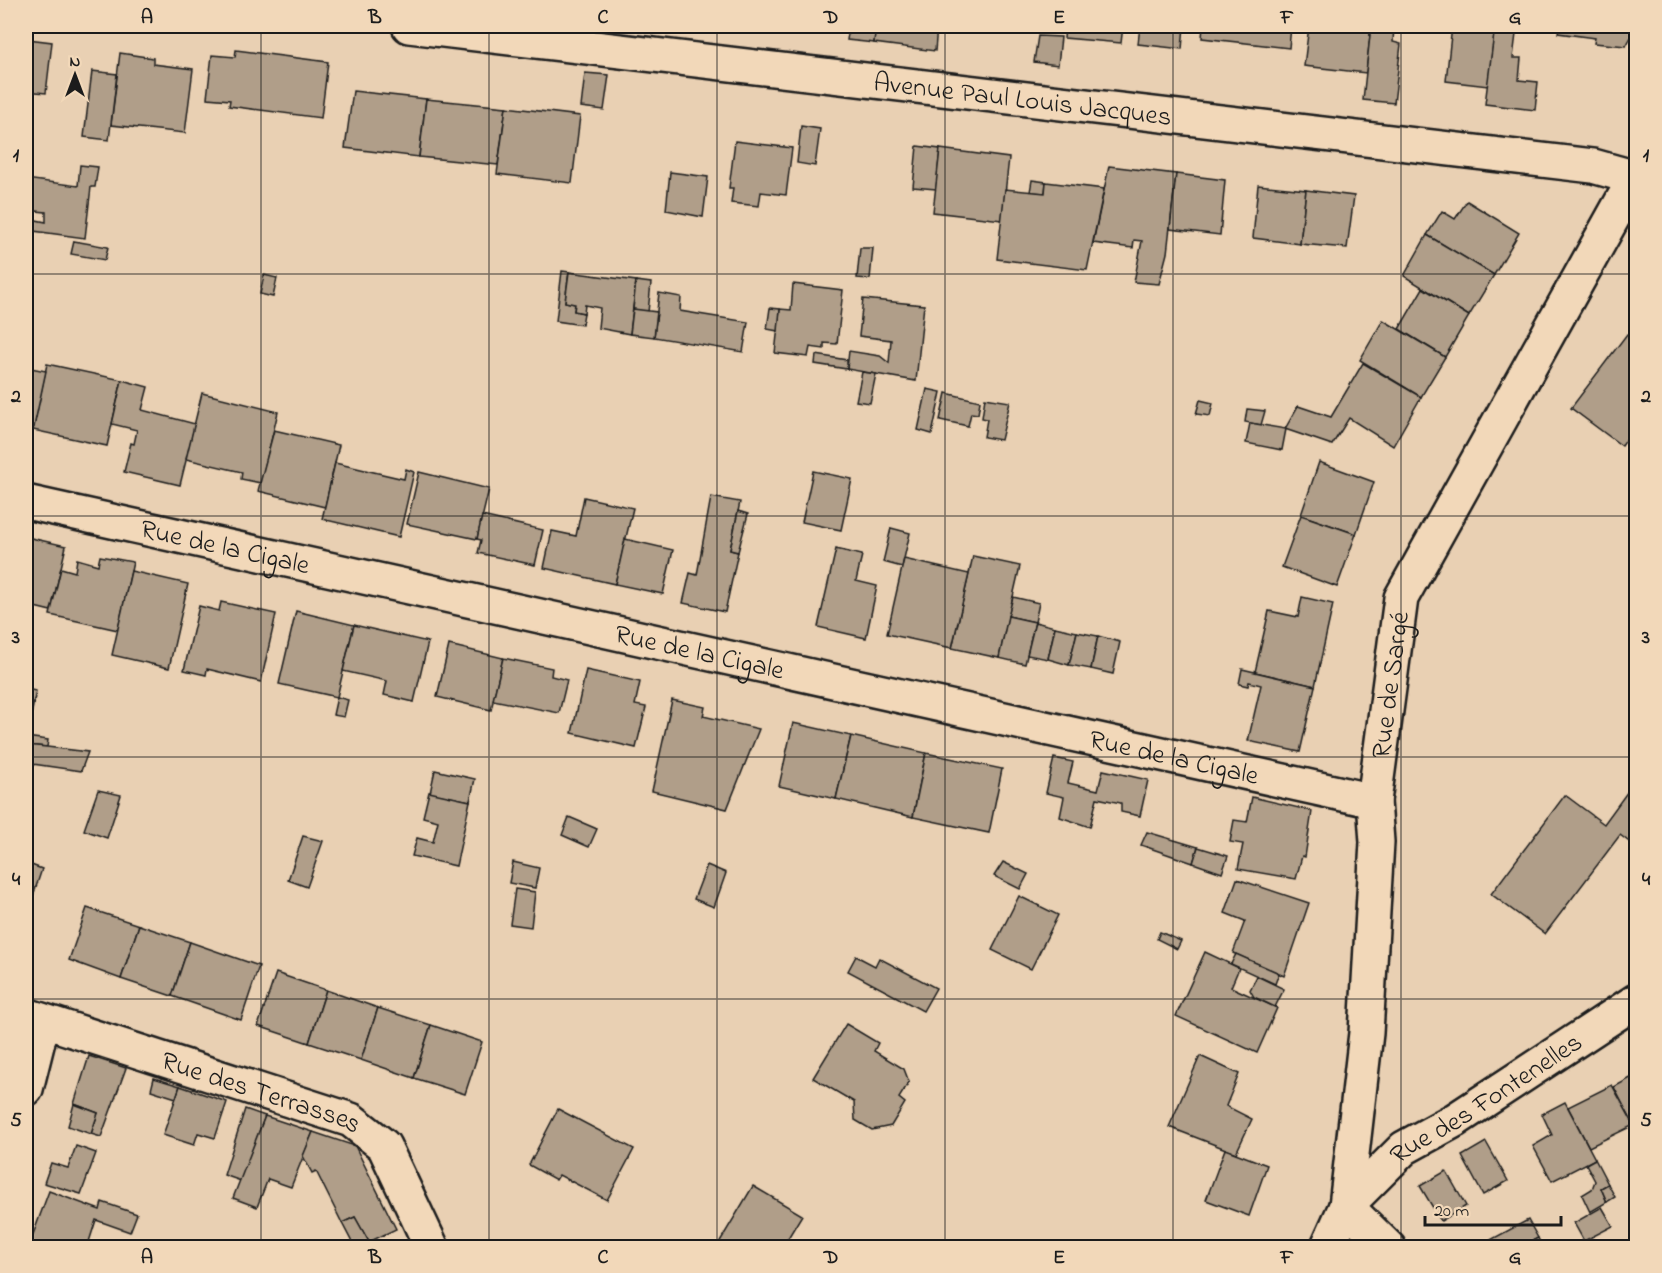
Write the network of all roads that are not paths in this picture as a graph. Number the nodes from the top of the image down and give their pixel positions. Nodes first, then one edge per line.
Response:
1 (409, 26) edge
2 (1636, 177) edge
3 (26, 502) edge
4 (1374, 801) junction
5 (1636, 1001) edge
6 (34, 1018) edge
7 (26, 1089) edge
8 (1346, 1206) junction
9 (432, 1248) edge
10 (1327, 1248) edge
11 (1389, 1248) edge

1 - 2 street, Avenue Paul Louis Jacques
2 - 4 street, Rue de Sargé
3 - 4 street, Rue de la Cigale
4 - 8 street, Rue de Sargé
5 - 8 street, Rue des Fontenelles
6 - 7 street
6 - 9 street, Rue des Terrasses
8 - 10 street, Rue de Sargé
8 - 11 street

